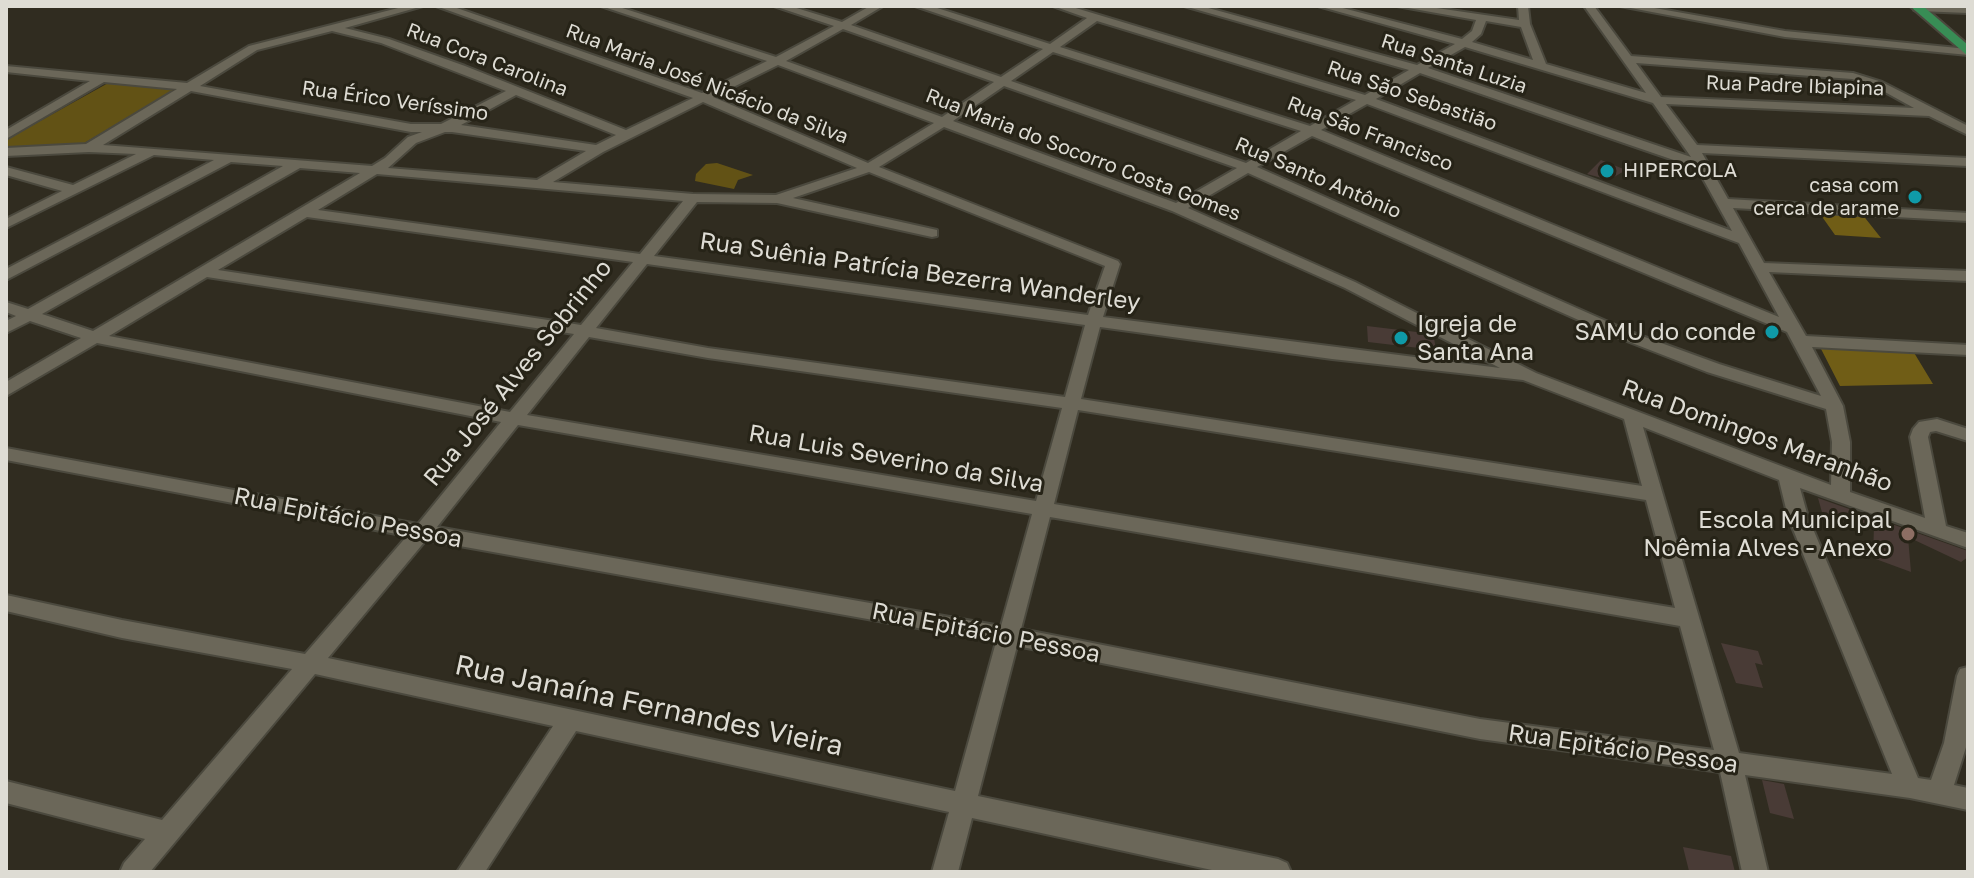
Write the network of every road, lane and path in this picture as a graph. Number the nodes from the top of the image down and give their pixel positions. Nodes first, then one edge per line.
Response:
1 (370, 6) edge
2 (418, 6) edge
3 (441, 6) edge
4 (606, 6) edge
5 (779, 6) edge
6 (878, 6) edge
7 (920, 6) edge
8 (1058, 6) edge
9 (1189, 6) edge
10 (1323, 6) edge
11 (1402, 6) edge
12 (1523, 6) edge
13 (1589, 6) edge
14 (1625, 6) edge
15 (1917, 7) edge
16 (1968, 10) edge
17 (390, 14) junction
18 (1096, 17) junction
19 (1482, 19) junction
20 (1525, 24) junction
21 (842, 25) junction
22 (332, 27) junction
23 (1464, 43) junction
24 (1052, 47) junction
25 (1968, 52) edge
26 (1629, 59) junction
27 (777, 61) junction
28 (1541, 65) junction
29 (6, 69) edge
30 (1419, 69) junction
31 (103, 78) junction
32 (1002, 82) junction
33 (188, 87) junction
34 (516, 90) junction
35 (702, 97) junction
36 (1365, 99) junction
37 (1657, 100) junction
38 (1932, 112) junction
39 (942, 123) junction
40 (443, 128) junction
41 (1309, 130) junction
42 (1968, 131) edge
43 (6, 135) edge
44 (626, 135) junction
45 (89, 148) junction
46 (598, 149) junction
47 (1693, 149) junction
48 (152, 151) junction
49 (6, 152) edge
50 (230, 157) junction
51 (1968, 162) edge
52 (299, 163) junction
53 (1704, 166) junction
54 (1246, 167) junction
55 (869, 168) junction
56 (372, 170) junction
57 (10, 175) edge
58 (542, 183) junction
59 (74, 190) junction
60 (693, 198) junction
61 (777, 199) junction
62 (1724, 203) junction
63 (1177, 208) junction
64 (303, 212) junction
65 (1968, 217) edge
66 (6, 224) edge
67 (932, 233) dead end
68 (1746, 241) junction
69 (646, 259) junction
70 (1760, 267) junction
71 (204, 272) junction
72 (6, 275) edge
73 (1968, 276) edge
74 (6, 307) edge
75 (29, 315) junction
76 (1094, 320) junction
77 (6, 328) edge
78 (585, 331) junction
79 (1799, 335) junction
80 (96, 338) junction
81 (1968, 350) edge
82 (1530, 377) junction
83 (6, 390) edge
84 (1071, 403) junction
85 (1834, 406) junction
86 (1632, 418) junction
87 (515, 419) junction
88 (1968, 435) edge
89 (6, 454) edge
90 (1787, 476) junction
91 (1651, 494) junction
92 (1840, 496) junction
93 (1044, 509) junction
94 (1937, 530) junction
95 (422, 532) junction
96 (1968, 541) edge
97 (6, 603) edge
98 (1688, 619) junction
99 (1010, 636) junction
100 (312, 664) junction
101 (1968, 676) edge
102 (569, 722) junction
103 (1730, 764) junction
104 (1910, 787) junction
105 (6, 792) edge
106 (1939, 793) junction
107 (1968, 799) edge
108 (962, 802) junction
109 (168, 833) junction
110 (133, 872) edge
111 (470, 872) edge
112 (945, 872) edge
113 (1278, 872) edge
114 (1755, 872) edge

1 - 17 street
2 - 17 street
3 - 35 street, Rua Maria José Nicácio da Silva
4 - 27 street, Rua Maria do Socorro Costa Gomes
5 - 21 street, Rua Santo Antônio
6 - 21 street
7 - 24 street, Rua São Francisco
8 - 18 street, Rua São Sebastião
9 - 30 street, Rua Santa Luzia
10 - 23 street, Rua Padre Ibiapina
11 - 19 street
12 - 20 street
13 - 26 street
14 - 25 street
15 - 16 street
15 - 25 main road
17 - 22 street
18 - 24 street
18 - 36 street, Rua São Sebastião
19 - 20 street
19 - 23 street
20 - 28 street
21 - 27 street
21 - 32 street, Rua Santo Antônio
22 - 33 street
22 - 34 street, Rua Cora Carolina
23 - 28 street, Rua Padre Ibiapina
23 - 30 street
24 - 32 street
24 - 41 street, Rua São Francisco
26 - 37 street
26 - 38 street
27 - 35 street
27 - 39 street, Rua Maria do Socorro Costa Gomes
28 - 37 street, Rua Padre Ibiapina
29 - 31 street, Rua Érico Veríssimo
30 - 36 street
30 - 53 street, Rua Santa Luzia
31 - 33 street, Rua Érico Veríssimo
31 - 43 street
32 - 39 street
32 - 54 street, Rua Santo Antônio
33 - 40 street, Rua Érico Veríssimo
33 - 45 street
34 - 40 street
34 - 44 street, Rua Cora Carolina
35 - 44 street
35 - 55 street, Rua Maria José Nicácio da Silva
36 - 41 street
36 - 68 street, Rua São Sebastião
37 - 38 street, Rua Padre Ibiapina
37 - 47 street
38 - 42 street
39 - 55 street
39 - 63 street, Rua Maria do Socorro Costa Gomes
40 - 46 street, Rua Érico Veríssimo
40 - 56 street
41 - 54 street
41 - 79 street, Rua São Francisco
44 - 46 street
45 - 48 street
45 - 49 street
46 - 58 street
47 - 51 street
47 - 53 street
48 - 50 street
48 - 59 street
50 - 52 street
50 - 72 street
52 - 56 street
52 - 75 street
53 - 62 street
54 - 63 street
54 - 85 street, Rua Santo Antônio
55 - 61 street
55 - 76 street, Rua Maria José Nicácio da Silva
56 - 58 street
56 - 64 street
57 - 59 street
58 - 60 street
59 - 66 street
60 - 61 street
60 - 69 street, Rua José Alves Sobrinho
61 - 67 street
62 - 65 street
62 - 68 street
63 - 82 street, Rua Maria do Socorro Costa Gomes
64 - 69 street, Rua Suênia Patrícia Bezerra Wanderley
64 - 71 street
68 - 70 street
69 - 76 street, Rua Suênia Patrícia Bezerra Wanderley
69 - 78 street, Rua José Alves Sobrinho
70 - 73 street
70 - 79 street
71 - 78 street
71 - 80 street
74 - 75 street, Rua Luis Severino da Silva
75 - 77 street
75 - 80 street, Rua Luis Severino da Silva
76 - 82 street, Rua Suênia Patrícia Bezerra Wanderley
76 - 84 street
78 - 84 street
78 - 87 street, Rua José Alves Sobrinho
79 - 81 street, Rua São Francisco
79 - 85 street
80 - 83 street
80 - 87 street, Rua Luis Severino da Silva
82 - 86 street, Rua Domingos Maranhão
84 - 91 street
84 - 93 street
85 - 92 street
86 - 90 street, Rua Domingos Maranhão
86 - 91 street
87 - 93 street, Rua Luis Severino da Silva
87 - 95 street, Rua José Alves Sobrinho
88 - 94 street
89 - 95 street, Rua Epitácio Pessoa
90 - 92 street, Rua Domingos Maranhão
90 - 104 street
91 - 98 street
92 - 94 street, Rua Domingos Maranhão
93 - 98 street, Rua Luis Severino da Silva
93 - 99 street
94 - 96 street, Rua Domingos Maranhão
95 - 99 street, Rua Epitácio Pessoa
95 - 100 street, Rua José Alves Sobrinho
97 - 100 street, Rua Janaína Fernandes Vieira
98 - 103 street
99 - 103 street, Rua Epitácio Pessoa
99 - 108 street
100 - 102 street, Rua Janaína Fernandes Vieira
100 - 109 street, Rua José Alves Sobrinho
101 - 106 street
102 - 108 street, Rua Janaína Fernandes Vieira
102 - 111 street
103 - 104 street, Rua Epitácio Pessoa
103 - 114 street
104 - 106 street, Rua Epitácio Pessoa
105 - 109 street
106 - 107 street, Rua Epitácio Pessoa
108 - 112 street
108 - 113 street, Rua Janaína Fernandes Vieira
109 - 110 street, Rua José Alves Sobrinho

